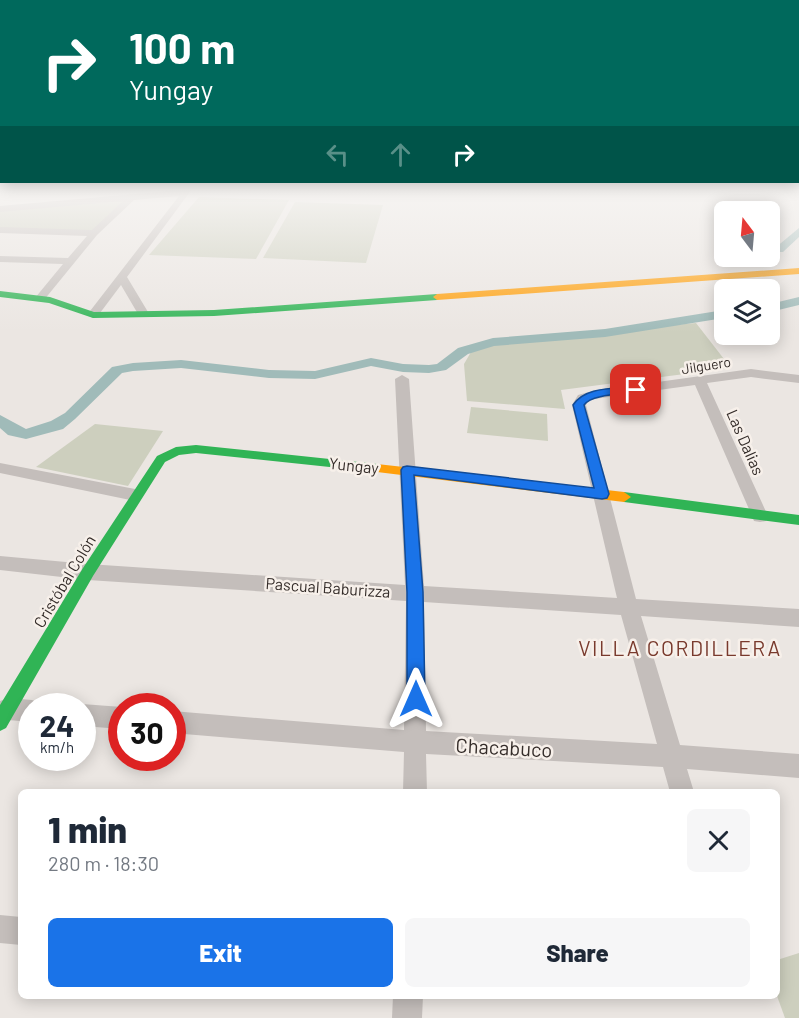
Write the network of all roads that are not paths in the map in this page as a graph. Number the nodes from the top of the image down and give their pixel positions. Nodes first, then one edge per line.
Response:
1 (91, 237) edge
2 (153, 237) edge
3 (0, 259) edge
4 (70, 261) junction
5 (799, 271) edge
6 (122, 277) junction
7 (0, 294) edge
8 (40, 298) junction
9 (142, 312) junction
10 (93, 315) junction
11 (402, 379) dead end
12 (798, 381) edge
13 (700, 382) junction
14 (161, 459) joint
15 (0, 468) edge
16 (407, 470) junction
17 (602, 494) junction
18 (135, 495) junction
19 (760, 516) junction
20 (799, 520) edge
21 (0, 563) edge
22 (88, 572) junction
23 (415, 592) junction
24 (629, 608) junction
25 (799, 618) edge
26 (4, 716) edge
27 (186, 724) edge
28 (416, 742) junction
29 (672, 756) junction
30 (799, 766) edge
31 (415, 789) edge
32 (681, 789) edge
33 (0, 929) edge
34 (18, 931) edge
35 (408, 999) edge
36 (407, 1018) edge

1 - 4 street
2 - 6 street
3 - 4 street
4 - 8 street
5 - 9 street
6 - 9 street
6 - 10 street
7 - 8 street
8 - 10 street
9 - 10 street
11 - 16 street
12 - 13 street, Jilguero
13 - 17 street, Jilguero
13 - 19 street, Las Dalias
14 - 16 street, Yungay
14 - 18 street, Cristóbal Colón
15 - 18 street
16 - 17 street, Yungay
16 - 23 street
17 - 19 street, Yungay
17 - 24 street
18 - 22 street, Cristóbal Colón
19 - 20 street, Yungay
21 - 22 street, Pascual Baburizza
22 - 23 street, Pascual Baburizza
22 - 26 street, Cristóbal Colón
23 - 24 street, Pascual Baburizza
23 - 28 street
24 - 25 street, Pascual Baburizza
24 - 29 street
27 - 28 street, Chacabuco
28 - 29 street, Chacabuco
28 - 31 street
29 - 30 street, Chacabuco
29 - 32 street
33 - 34 street
35 - 36 street

